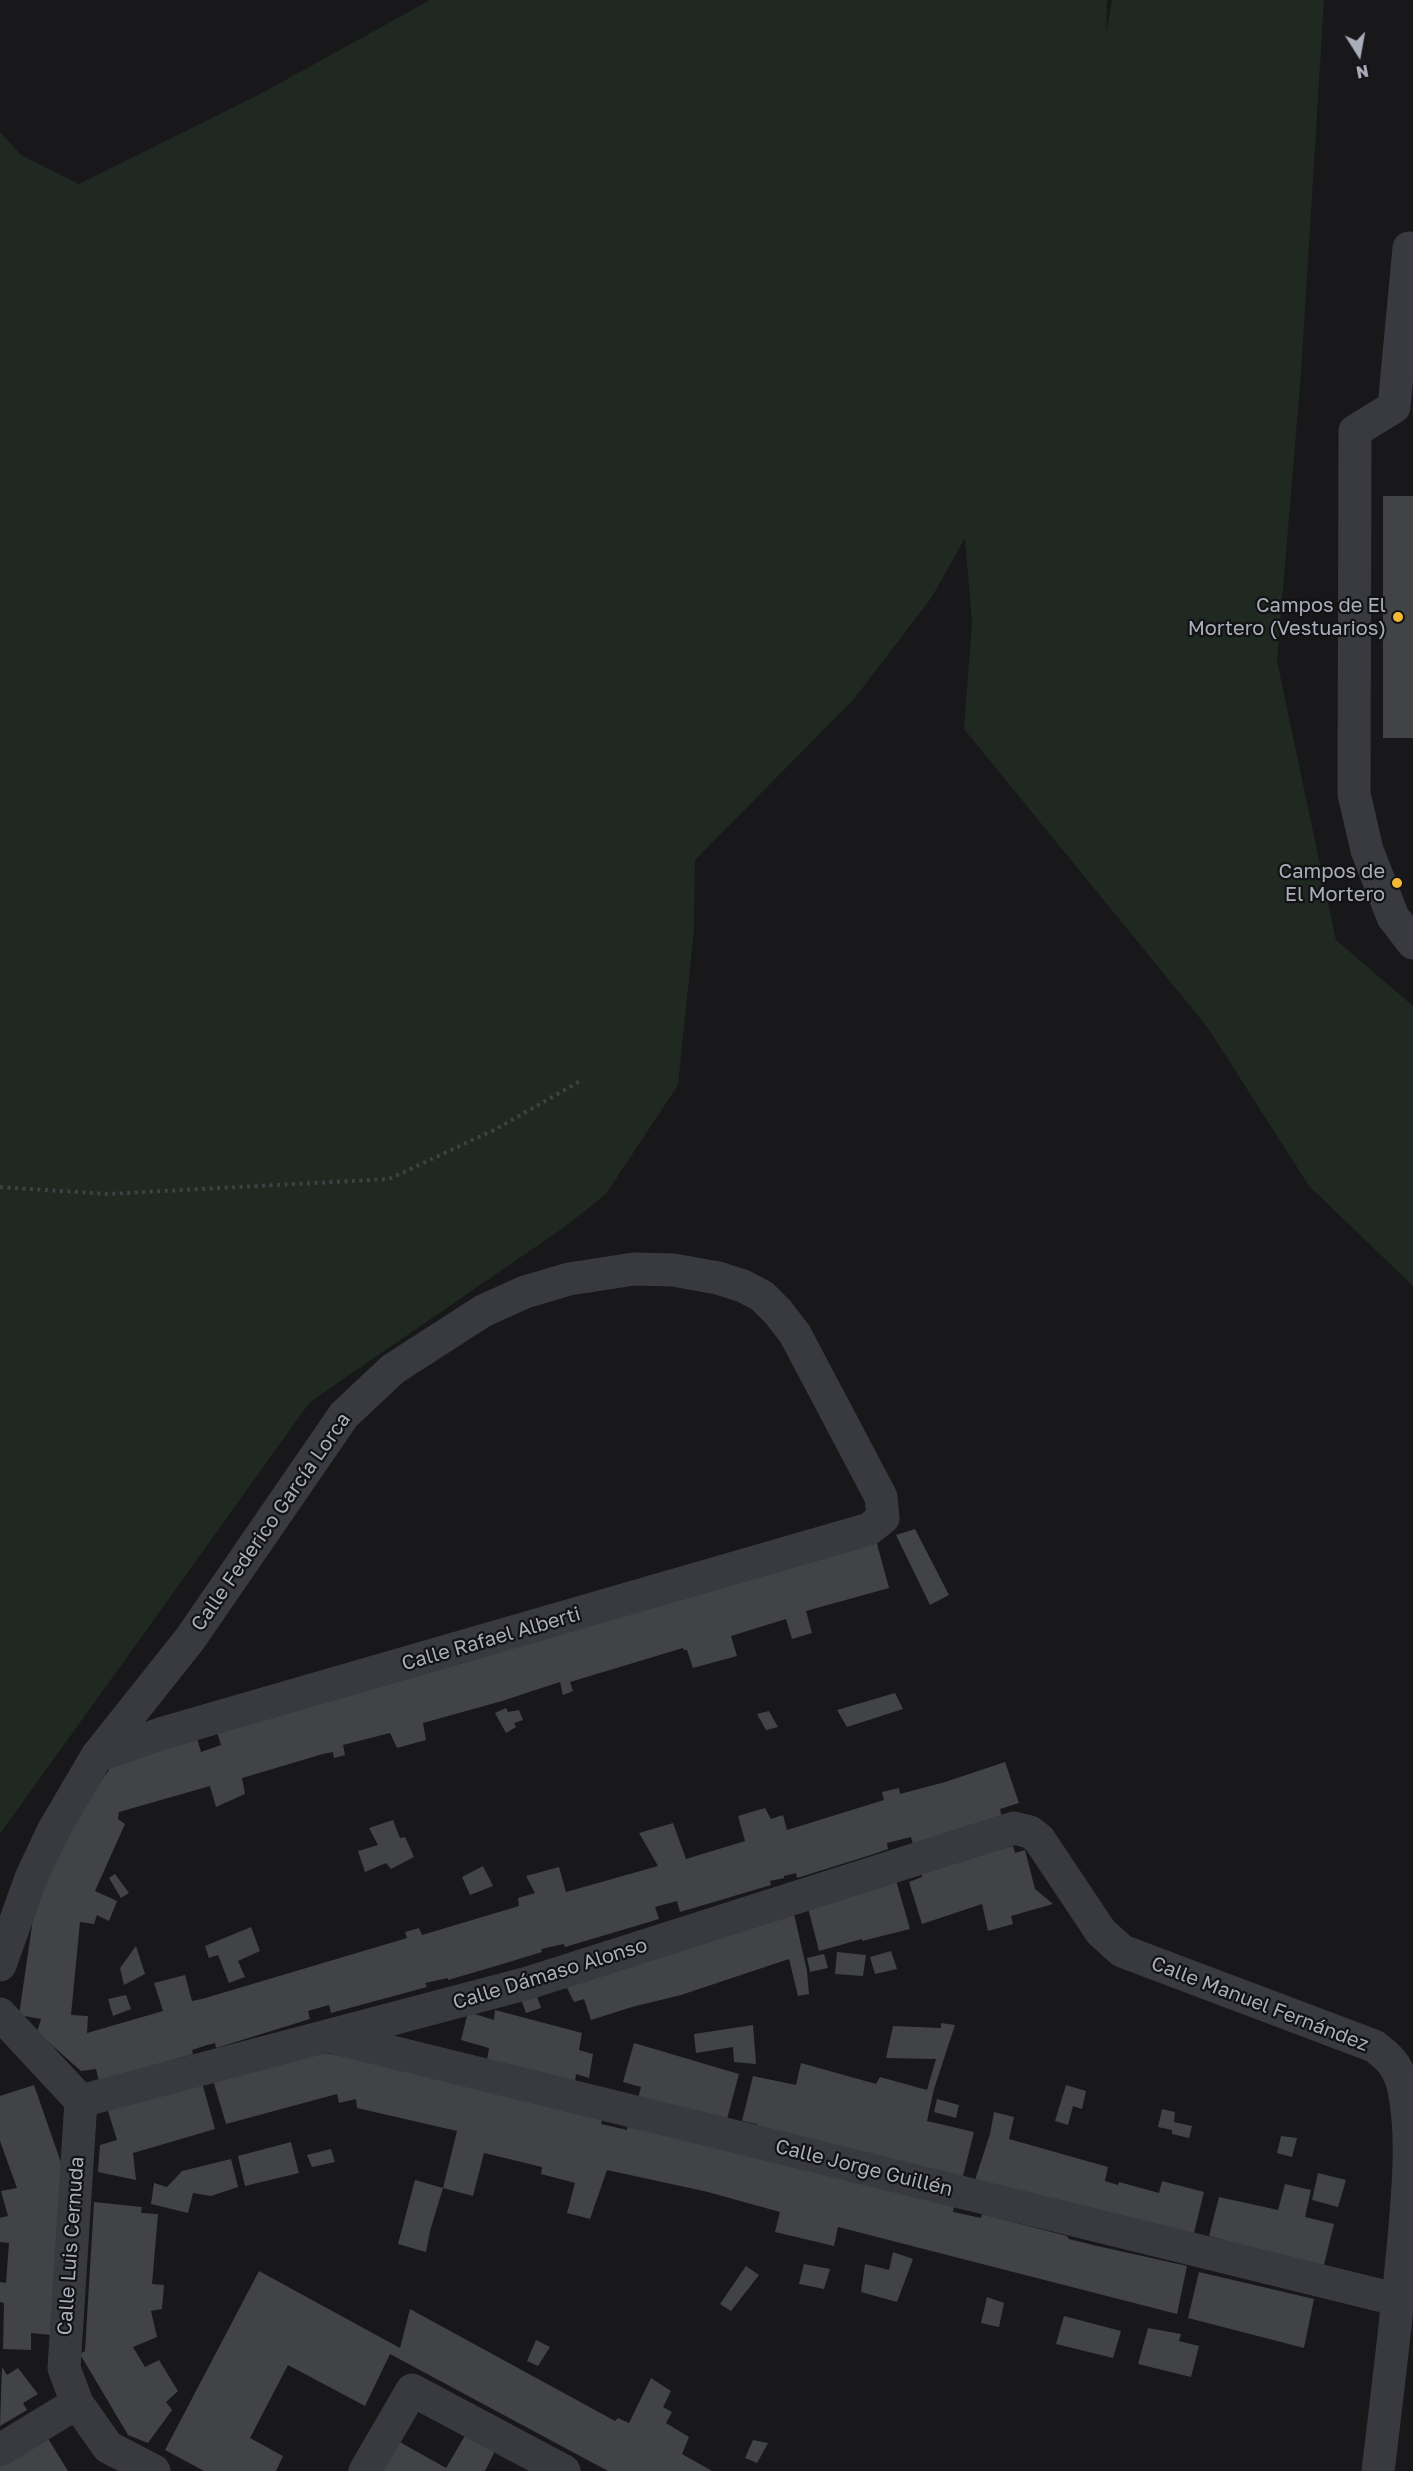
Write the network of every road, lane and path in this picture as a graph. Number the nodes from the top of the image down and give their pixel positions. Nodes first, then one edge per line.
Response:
1 (1409, 248) dead end
2 (1413, 943) edge
3 (582, 1080) dead end
4 (0, 1187) edge
5 (762, 1296) joint
6 (97, 1756) junction
7 (1014, 1828) joint
8 (0, 1965) edge
9 (0, 2014) edge
10 (329, 2037) junction
11 (81, 2101) junction
12 (1399, 2300) junction
13 (77, 2403) junction
14 (0, 2450) edge
15 (153, 2471) edge
16 (365, 2471) edge
17 (564, 2471) edge
18 (1378, 2471) edge

1 - 2 street
3 - 4 path
5 - 6 street, Calle Federico García Lorca
5 - 6 street, Calle Rafael Alberti
6 - 8 street, Calle Federico García Lorca
7 - 10 street, Calle Dámaso Alonso
7 - 12 street, Calle Manuel Fernández
9 - 11 street
10 - 11 street, Calle Dámaso Alonso
10 - 12 street, Calle Jorge Guillén
11 - 13 street, Calle Luis Cernuda
12 - 18 street, Calle Manuel Fernández
13 - 14 street
13 - 15 street, Calle Luis Cernuda
16 - 17 street

